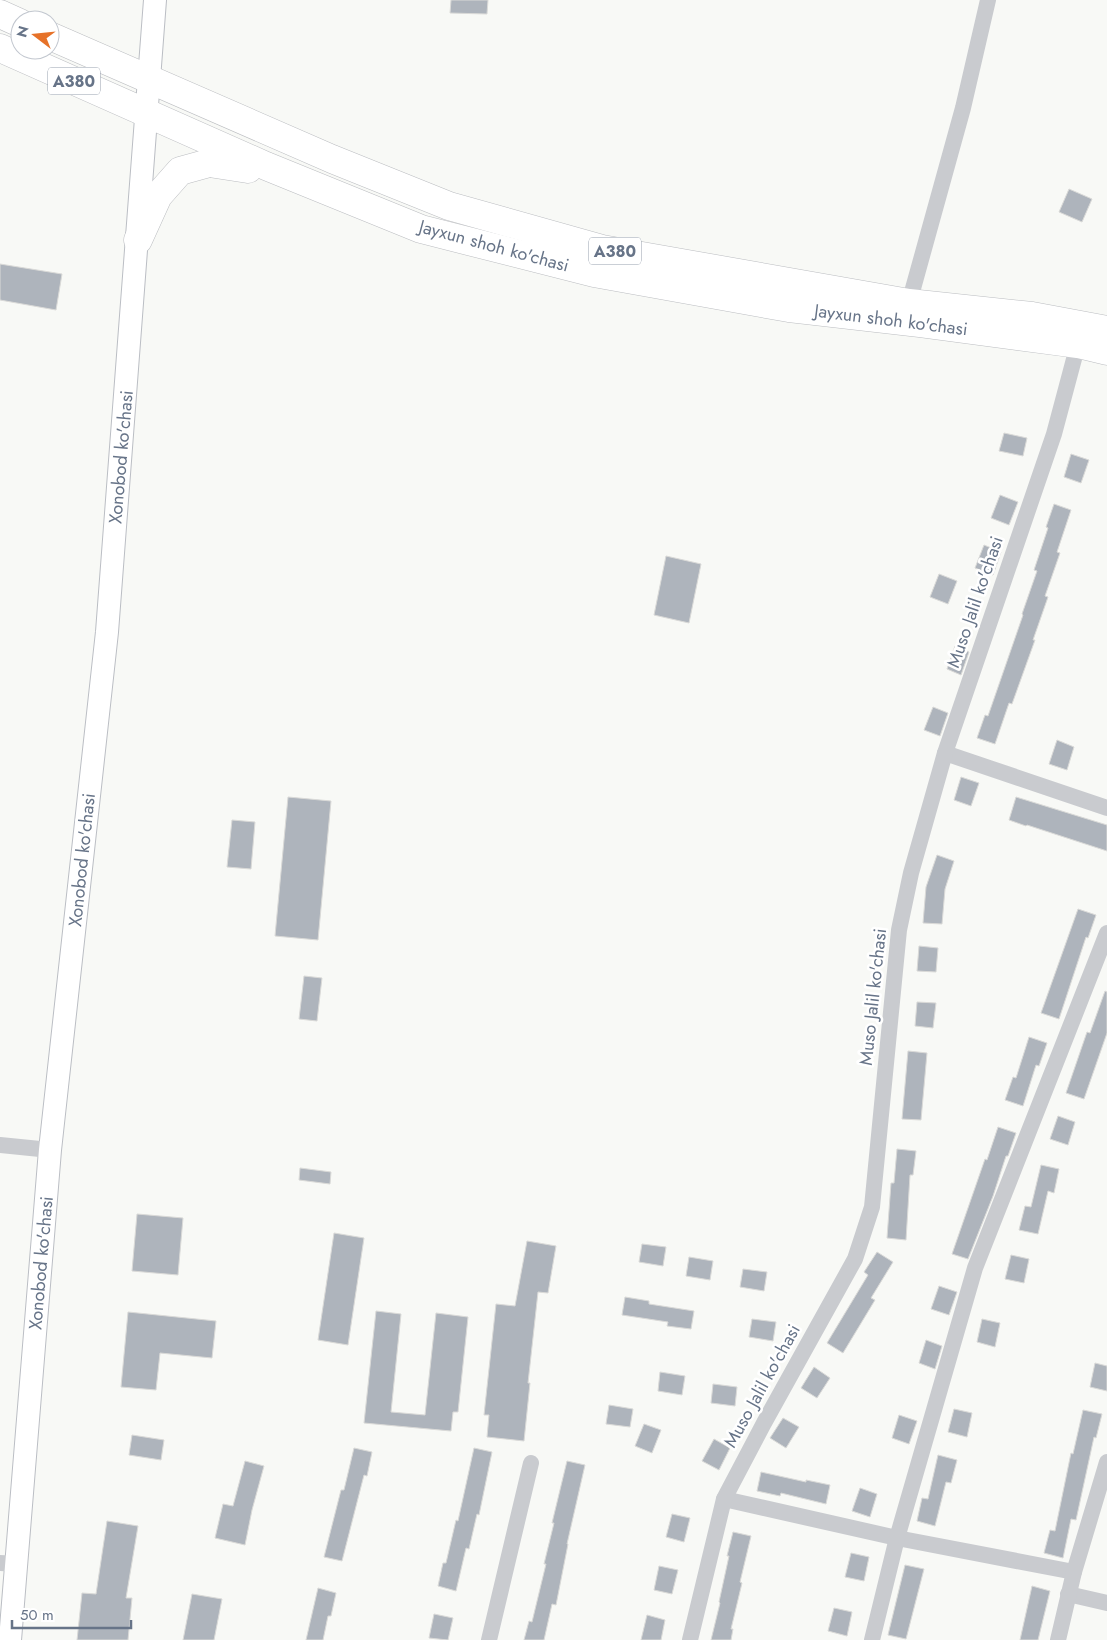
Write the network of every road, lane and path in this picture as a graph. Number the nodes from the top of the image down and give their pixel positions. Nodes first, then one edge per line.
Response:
1 (155, 0) edge
2 (988, 0) edge
3 (60, 40) edge
4 (0, 48) edge
5 (149, 80) junction
6 (147, 114) junction
7 (325, 190) junction
8 (138, 240) junction
9 (909, 303) junction
10 (1107, 330) edge
11 (1078, 344) junction
12 (1107, 351) edge
13 (945, 753) junction
14 (1107, 808) edge
15 (1107, 933) edge
16 (0, 1145) edge
17 (50, 1150) junction
18 (1107, 1462) edge
19 (531, 1463) dead end
20 (724, 1499) junction
21 (897, 1538) junction
22 (8, 1563) edge
23 (1074, 1572) junction
24 (1068, 1594) junction
25 (1107, 1603) edge
26 (10, 1640) edge
27 (489, 1640) edge
28 (690, 1640) edge
29 (872, 1640) edge
30 (1058, 1640) edge

1 - 5 main road, Xonobod ko'chasi
2 - 9 street
3 - 5 highway, Jayxun shoh ko'chasi / A380
4 - 6 highway, Jayxun shoh ko'chasi / A380
5 - 6 main road, Xonobod ko'chasi
5 - 9 highway, Jayxun shoh ko'chasi / A380
6 - 7 highway, Jayxun shoh ko'chasi / A380
6 - 8 main road, Xonobod ko'chasi
7 - 8 highway
7 - 11 highway, Jayxun shoh ko'chasi / A380
8 - 17 main road, Xonobod ko'chasi
9 - 10 highway, Jayxun shoh ko'chasi / A380
11 - 12 highway, Jayxun shoh ko'chasi / A380
11 - 13 street, Muso Jalil ko'chasi
13 - 14 street
13 - 20 street, Muso Jalil ko'chasi
15 - 21 street
16 - 17 street
17 - 22 main road, Xonobod ko'chasi
18 - 23 street
19 - 27 street
20 - 21 street
20 - 28 street, Muso Jalil ko'chasi
21 - 23 street
21 - 29 street
22 - 26 main road, Xonobod ko'chasi
23 - 24 street
24 - 25 street
24 - 30 street

